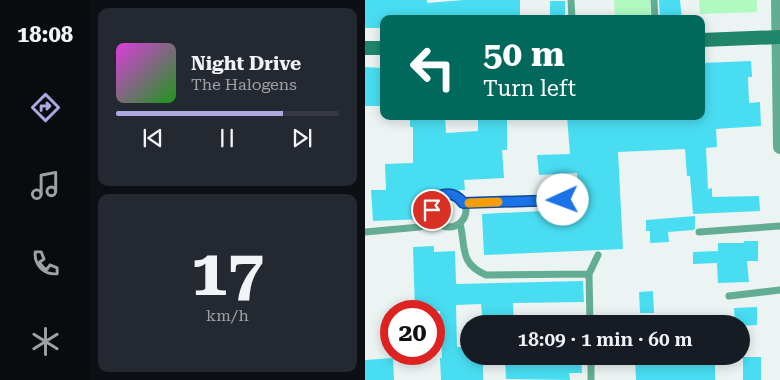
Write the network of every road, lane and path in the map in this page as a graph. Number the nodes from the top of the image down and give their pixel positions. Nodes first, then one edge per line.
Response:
1 (571, 0) edge
2 (654, 0) edge
3 (778, 0) edge
4 (572, 15) edge
5 (655, 15) edge
6 (780, 37) edge
7 (705, 40) edge
8 (365, 48) edge
9 (380, 48) edge
10 (780, 147) edge
11 (563, 200) dead end
12 (463, 203) junction
13 (436, 221) junction
14 (460, 223) junction
15 (780, 226) edge
16 (365, 232) edge
17 (699, 232) dead end
18 (598, 255) dead end
19 (589, 274) junction
20 (780, 290) edge
21 (729, 296) dead end
22 (590, 315) edge
23 (591, 365) edge
24 (591, 380) edge

1 - 4 lane
2 - 5 lane
3 - 6 street
6 - 7 main road
6 - 10 street
8 - 9 main road
11 - 12 lane
12 - 13 lane
12 - 14 lane
13 - 14 lane
13 - 16 lane
14 - 19 lane
15 - 17 lane
18 - 19 lane
19 - 22 lane
20 - 21 lane
23 - 24 lane

